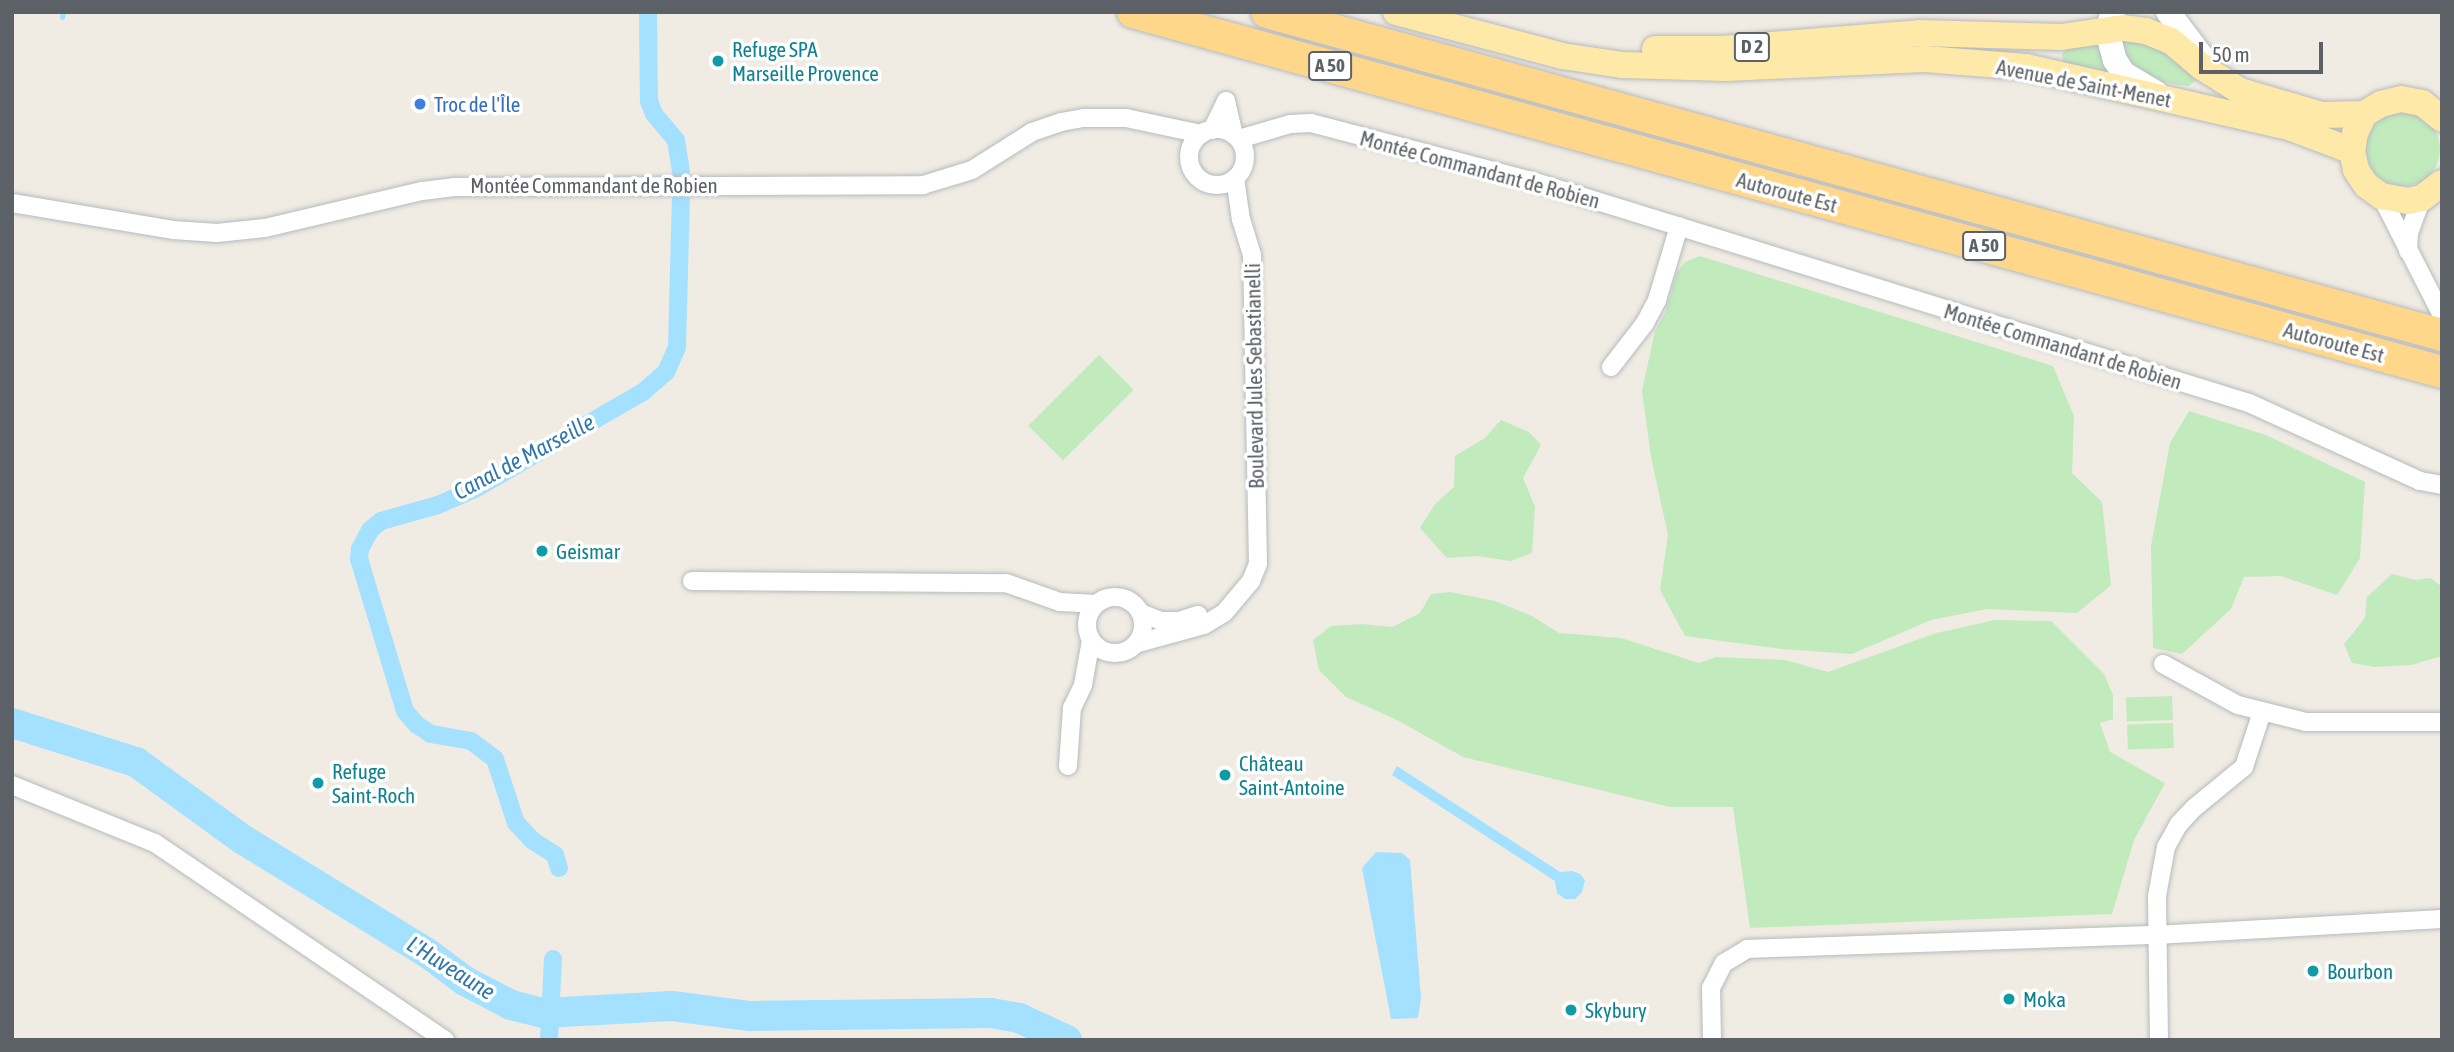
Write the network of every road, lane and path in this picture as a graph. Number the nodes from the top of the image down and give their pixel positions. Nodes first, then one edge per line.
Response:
1 (1133, 12) edge
2 (1267, 12) edge
3 (1396, 12) edge
4 (1447, 12) edge
5 (2168, 12) edge
6 (2107, 18) edge
7 (2225, 83) junction
8 (2172, 100) junction
9 (2364, 114) junction
10 (2442, 120) edge
11 (1202, 137) junction
12 (1239, 143) junction
13 (2352, 151) junction
14 (1235, 178) junction
15 (1218, 185) junction
16 (2432, 190) edge
17 (2381, 196) junction
18 (12, 203) edge
19 (1241, 220) junction
20 (1679, 226) junction
21 (2408, 251) junction
22 (2442, 315) edge
23 (2442, 335) edge
24 (1611, 367) dead end
25 (2442, 372) edge
26 (2441, 485) edge
27 (1257, 533) junction
28 (692, 581) dead end
29 (1060, 602) junction
30 (1096, 604) junction
31 (1141, 613) junction
32 (1089, 634) junction
33 (1138, 643) junction
34 (1115, 654) junction
35 (2163, 664) dead end
36 (1083, 685) junction
37 (2262, 712) junction
38 (2442, 722) edge
39 (1069, 766) dead end
40 (12, 785) edge
41 (2442, 919) edge
42 (2156, 935) junction
43 (445, 1040) edge
44 (1712, 1040) edge
45 (2159, 1040) edge

1 - 25 highway, Autoroute Est / A 50
2 - 23 highway, Autoroute Est / A 50
3 - 8 main road, Avenue de Saint-Menet / D 2
4 - 6 main road, Avenue de Saint-Menet / D 2
5 - 7 main road
6 - 7 main road, D 2
6 - 8 main road
7 - 9 main road, D 2
8 - 13 main road, Avenue de Saint-Menet / D 2
9 - 10 main road
9 - 13 main road
11 - 12 street, Montée Commandant de Robien
11 - 12 street
11 - 15 street
11 - 18 street, Montée Commandant de Robien
12 - 14 street, Montée Commandant de Robien
12 - 20 street, Montée Commandant de Robien
13 - 17 main road
14 - 15 street
14 - 19 street, Boulevard Jules Sebastianelli
15 - 19 street, Boulevard Jules Sebastianelli
16 - 17 main road
16 - 21 street
17 - 21 street
19 - 27 street, Boulevard Jules Sebastianelli
20 - 24 street
20 - 26 street, Montée Commandant de Robien
21 - 22 street
27 - 31 street, Boulevard Jules Sebastianelli
27 - 33 street, Boulevard Jules Sebastianelli
28 - 29 street
29 - 30 street
29 - 32 street
30 - 31 street
30 - 32 street
31 - 33 street
32 - 34 street
32 - 36 street
33 - 34 street
34 - 36 street
35 - 37 street
36 - 39 street
37 - 38 street
37 - 42 street
40 - 43 street
41 - 42 street
42 - 44 street
42 - 45 street

